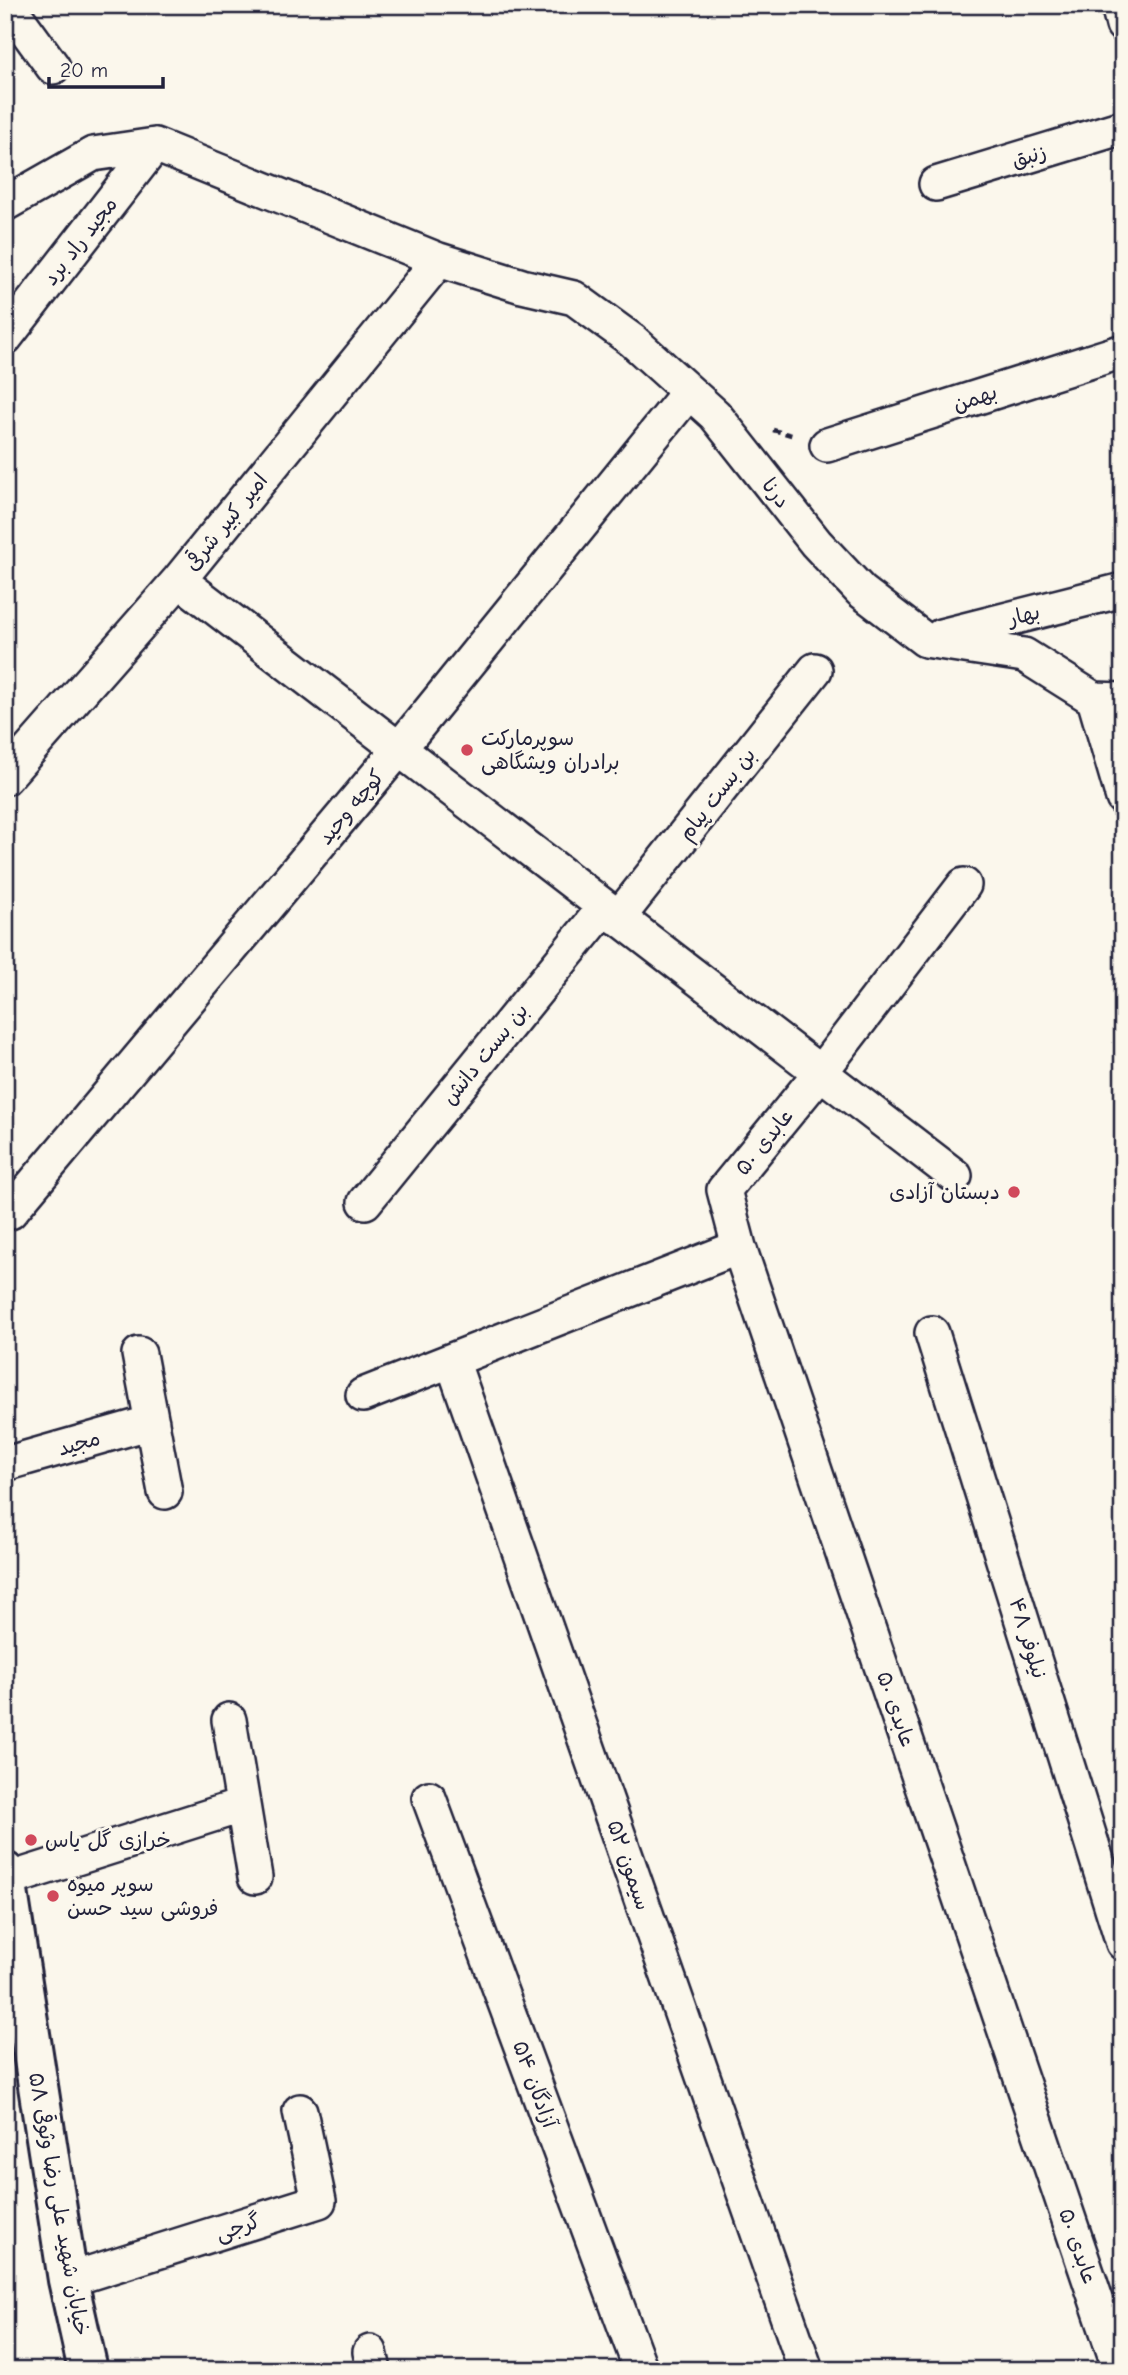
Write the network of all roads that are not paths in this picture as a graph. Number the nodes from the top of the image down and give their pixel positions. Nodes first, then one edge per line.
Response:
1 (8, 5) edge
2 (1118, 5) edge
3 (1123, 25) edge
4 (53, 67) dead end
5 (1123, 127) edge
6 (155, 145) junction
7 (936, 184) dead end
8 (5, 204) edge
9 (439, 260) junction
10 (5, 338) edge
11 (1123, 351) edge
12 (688, 393) junction
13 (827, 444) dead end
14 (179, 580) junction
15 (1123, 590) edge
16 (925, 640) junction
17 (815, 670) dead end
18 (1108, 699) edge
19 (399, 749) junction
20 (5, 778) edge
21 (1123, 798) edge
22 (964, 885) dead end
23 (611, 913) junction
24 (820, 1073) junction
25 (955, 1176) dead end
26 (365, 1202) dead end
27 (5, 1213) edge
28 (739, 1247) junction
29 (932, 1333) dead end
30 (139, 1354) dead end
31 (452, 1360) junction
32 (363, 1395) dead end
33 (152, 1422) junction
34 (5, 1464) edge
35 (164, 1492) dead end
36 (229, 1720) dead end
37 (429, 1798) dead end
38 (241, 1806) junction
39 (6, 1876) edge
40 (255, 1877) dead end
41 (1123, 1943) edge
42 (300, 2110) dead end
43 (68, 2280) junction
44 (88, 2370) edge
45 (640, 2370) edge
46 (806, 2370) edge
47 (1120, 2370) edge

1 - 4 street
2 - 3 street
5 - 7 street, زنبق
6 - 8 street
6 - 9 street, درنا
6 - 10 street, مجید راد برد
9 - 12 street, درنا
9 - 14 street, امیر کبیر شرقی
11 - 13 street, بهمن
12 - 16 street, درنا
12 - 19 street, کوچه وحید
14 - 19 street
14 - 20 street, امیر کبیر شرقی
15 - 16 street, بهار
16 - 18 street, درنا
17 - 23 street, بن بست پیام
18 - 21 street
19 - 23 street
19 - 27 street, کوچه وحید
22 - 24 street
23 - 24 street
23 - 26 street, بن بست دانش
24 - 25 street
24 - 28 street, عابدی ۵۰
28 - 31 street
28 - 47 street, عابدی ۵۰
29 - 41 street, نیلوفر ۴۸
30 - 33 street
31 - 32 street
31 - 46 street, سیمون ۵۲
33 - 34 street, مجید
33 - 35 street
36 - 38 street
37 - 45 street, آزادگان ۵۴
38 - 39 street
38 - 40 street
39 - 43 street, خیابان شهید علی رضا وثوقی ۵۸
42 - 43 street, گرجی
43 - 44 street, خیابان شهید علی رضا وثوقی ۵۸

